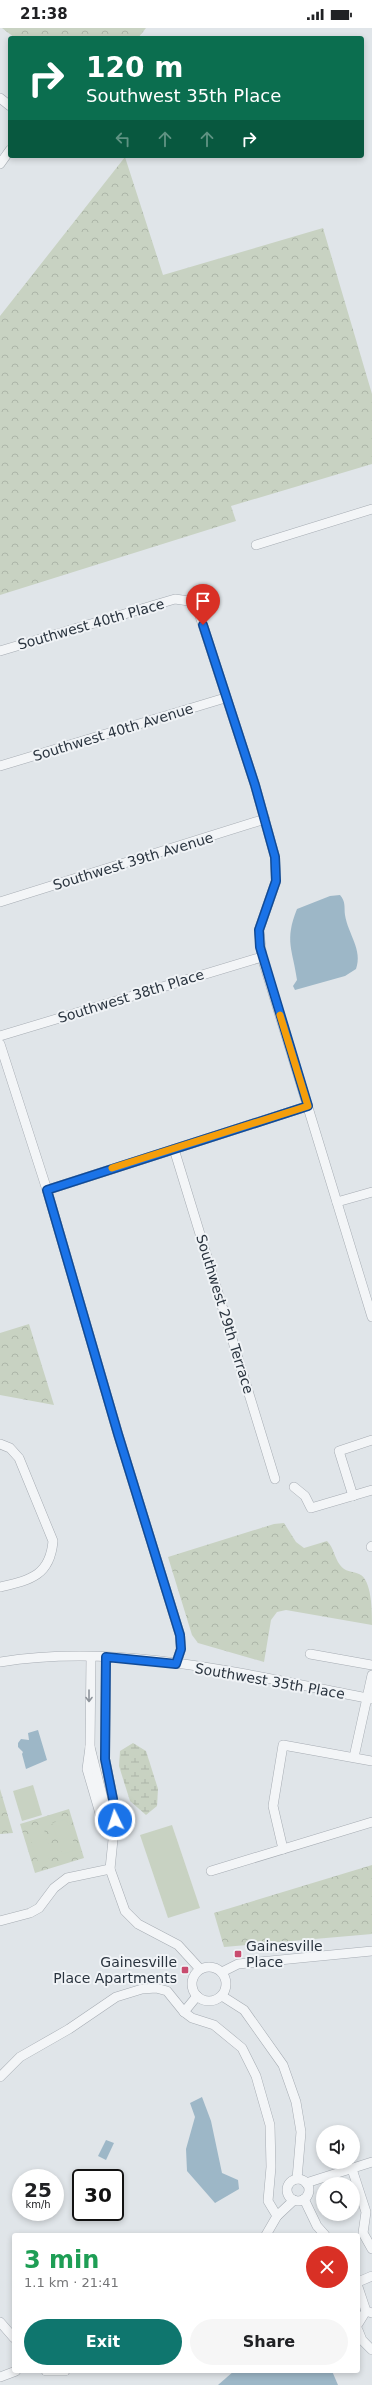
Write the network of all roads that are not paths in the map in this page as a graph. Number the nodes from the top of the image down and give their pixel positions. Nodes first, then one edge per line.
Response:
1 (0, 98) edge
2 (8, 104) edge
3 (8, 153) edge
4 (0, 164) edge
5 (372, 509) edge
6 (256, 545) dead end
7 (0, 651) edge
8 (225, 698) junction
9 (0, 766) edge
10 (265, 820) junction
11 (0, 902) edge
12 (262, 957) junction
13 (0, 1036) edge
14 (0, 1044) edge
15 (308, 1106) junction
16 (174, 1149) junction
17 (47, 1190) junction
18 (372, 1192) edge
19 (337, 1202) junction
20 (372, 1318) edge
21 (372, 1440) edge
22 (0, 1444) edge
23 (275, 1479) dead end
24 (294, 1487) dead end
25 (372, 1490) edge
26 (353, 1496) junction
27 (0, 1587) edge
28 (310, 1654) dead end
29 (91, 1657) junction
30 (106, 1657) junction
31 (0, 1662) edge
32 (176, 1664) junction
33 (372, 1665) edge
34 (372, 1675) edge
35 (370, 1699) edge
36 (90, 1748) junction
37 (354, 1757) junction
38 (372, 1761) edge
39 (109, 1779) junction
40 (98, 1781) junction
41 (372, 1822) edge
42 (112, 1835) junction
43 (284, 1849) junction
44 (110, 1869) junction
45 (211, 1871) dead end
46 (0, 1921) edge
47 (372, 1951) edge
48 (200, 1969) junction
49 (222, 1972) junction
50 (197, 1996) junction
51 (222, 1996) junction
52 (184, 2012) junction
53 (0, 2063) edge
54 (2, 2076) edge
55 (372, 2162) edge
56 (360, 2166) edge
57 (349, 2169) edge
58 (352, 2169) edge
59 (297, 2179) junction
60 (306, 2183) junction
61 (304, 2199) junction
62 (294, 2200) junction
63 (277, 2216) junction
64 (267, 2233) edge
65 (323, 2233) edge
66 (372, 2249) edge
67 (372, 2276) edge
68 (360, 2281) edge
69 (360, 2292) edge
70 (369, 2312) edge
71 (0, 2322) edge
72 (360, 2322) edge
73 (360, 2335) edge
74 (12, 2336) edge
75 (372, 2350) edge
76 (12, 2373) edge
77 (0, 2378) edge

1 - 2 street
3 - 4 street
5 - 6 street
7 - 8 street, Southwest 40th Place
8 - 9 street, Southwest 40th Avenue
8 - 10 street, Southwest 40th Place
10 - 11 street, Southwest 39th Avenue
10 - 12 street, Southwest 40th Place
12 - 13 street, Southwest 38th Place
12 - 15 street, Southwest 40th Place
14 - 17 street
15 - 16 street
15 - 19 street, Southwest 40th Place
16 - 17 street
16 - 23 street, Southwest 29th Terrace
17 - 32 street
18 - 19 street
19 - 20 street, Southwest 40th Place
21 - 26 street
22 - 27 street
24 - 26 street
25 - 26 street
28 - 33 street
29 - 30 street, Southwest 35th Place
29 - 31 street, Southwest 35th Place
29 -> 36 street
30 - 32 street, Southwest 35th Place
30 - 39 street
32 - 35 street, Southwest 35th Place
34 - 35 street
35 - 37 street
36 - 40 street
36 - 42 street
37 - 38 street
37 - 43 street
39 - 40 street
39 - 42 street
40 - 42 street
41 - 43 street
42 - 44 street
43 - 45 street
44 - 46 street
44 - 48 street
47 - 49 street
48 - 49 street
48 - 50 street
49 - 51 street
50 - 51 street
50 - 52 street
51 - 59 street
52 - 54 street
52 - 63 street
53 - 54 street
55 - 56 street
57 - 60 street
58 - 66 street
59 - 60 street
59 - 62 street
60 - 61 street
61 - 62 street
61 - 65 street
62 - 63 street
63 - 64 street
67 - 68 street
69 - 70 street
70 - 72 street
71 - 74 street
73 - 75 street
76 - 77 street

